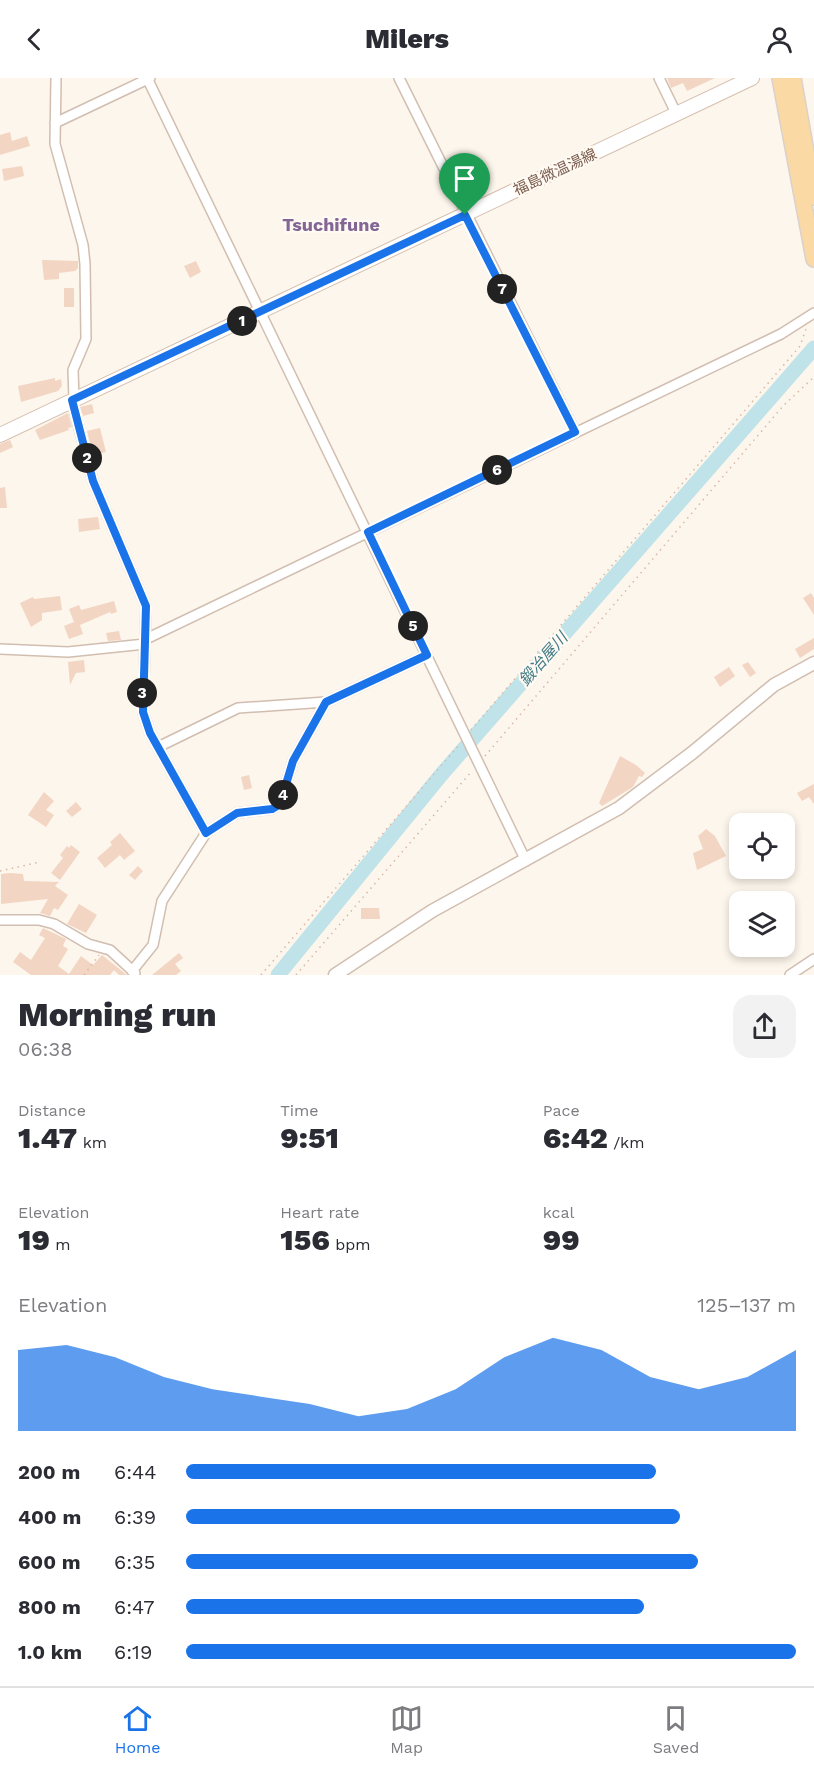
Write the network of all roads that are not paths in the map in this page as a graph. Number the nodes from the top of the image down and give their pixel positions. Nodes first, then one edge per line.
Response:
1 (56, 78) edge
2 (148, 78) edge
3 (399, 78) edge
4 (659, 78) edge
5 (752, 78) edge
6 (780, 78) edge
7 (793, 78) edge
8 (677, 115) junction
9 (55, 123) junction
10 (814, 197) edge
11 (465, 215) junction
12 (814, 259) edge
13 (259, 313) junction
14 (810, 316) edge
15 (73, 400) junction
16 (575, 432) junction
17 (0, 435) edge
18 (368, 532) junction
19 (146, 641) junction
20 (0, 649) edge
21 (427, 655) junction
22 (814, 663) edge
23 (326, 702) junction
24 (158, 747) junction
25 (206, 833) junction
26 (526, 861) junction
27 (0, 920) edge
28 (814, 959) edge
29 (134, 973) edge
30 (335, 975) edge
31 (790, 975) edge

1 - 9 street
2 - 9 street
2 - 13 street
3 - 11 street
4 - 8 street
5 - 8 main road, 福島微温湯線
6 - 12 main road
7 - 10 main road
8 - 11 main road, 福島微温湯線
9 - 15 street
11 - 13 main road, 福島微温湯線
11 - 16 street
13 - 15 main road, 福島微温湯線
13 - 18 street
14 - 16 street
15 - 17 main road, 福島微温湯線
15 - 19 street
16 - 18 street
18 - 19 street
18 - 21 street
19 - 20 street
19 - 24 street
21 - 23 street
21 - 26 street
22 - 26 street
23 - 24 street
23 - 25 street
24 - 25 street
25 - 29 street
26 - 30 street
27 - 29 street
28 - 31 street

